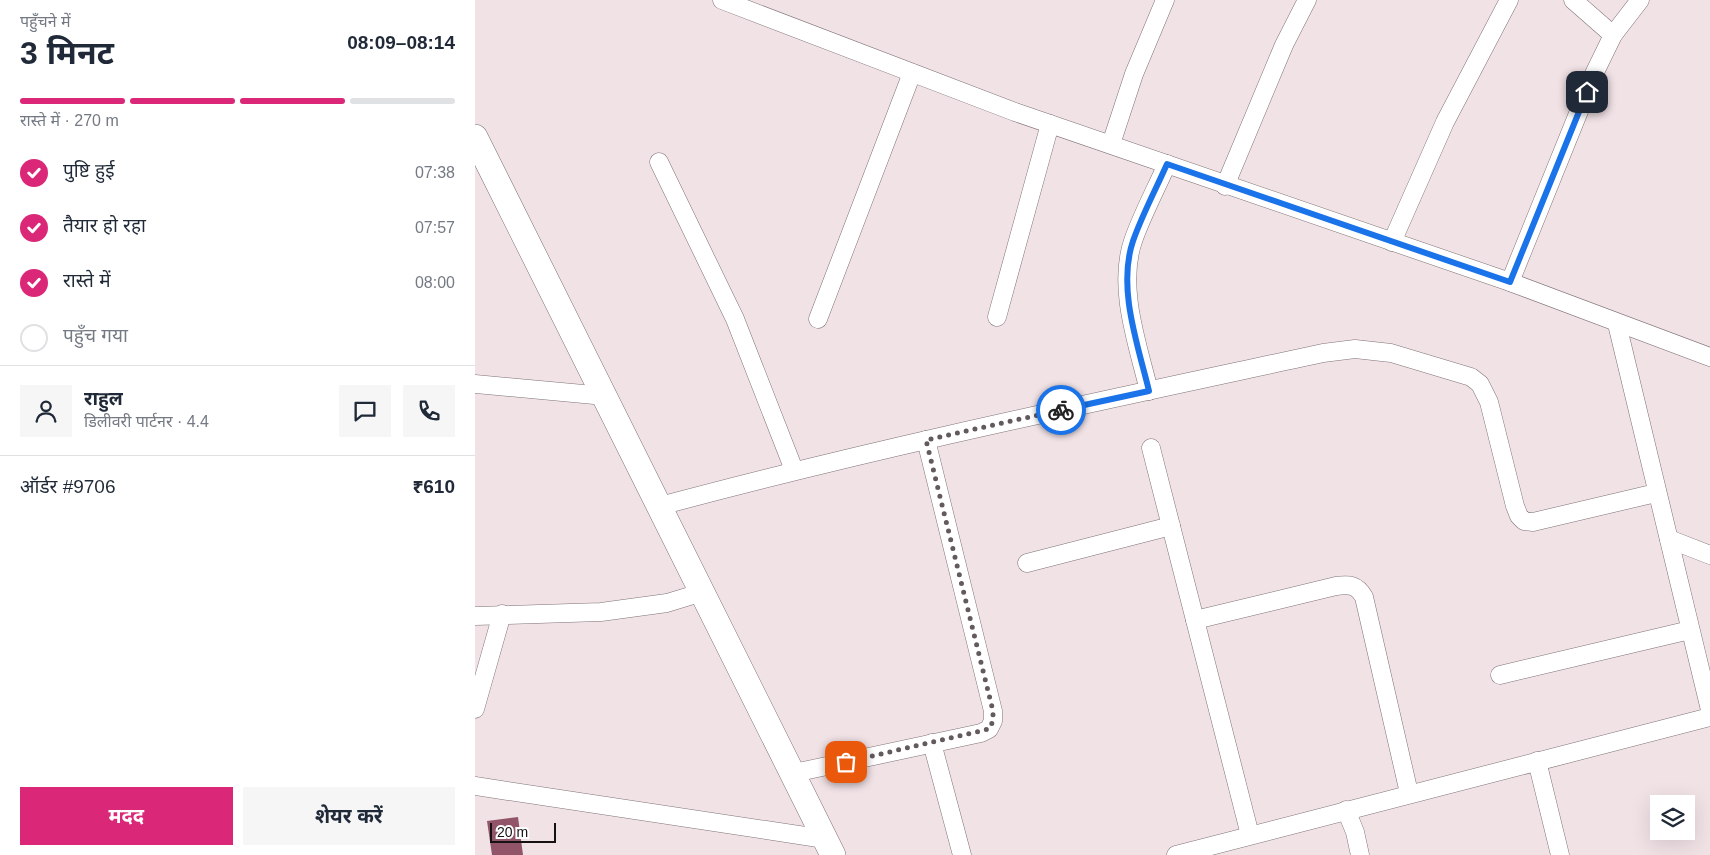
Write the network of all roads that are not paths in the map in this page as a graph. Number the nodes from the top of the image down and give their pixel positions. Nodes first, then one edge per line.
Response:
1 (722, 0) edge
2 (1165, 0) edge
3 (1307, 0) edge
4 (1509, 0) edge
5 (1573, 0) edge
6 (1640, 0) edge
7 (1613, 35) junction
8 (912, 73) junction
9 (1050, 124) junction
10 (475, 137) edge
11 (1111, 144) junction
12 (659, 162) dead end
13 (1167, 164) junction
14 (1225, 186) junction
15 (1392, 242) junction
16 (1510, 282) junction
17 (997, 317) dead end
18 (818, 319) dead end
19 (1617, 324) junction
20 (1710, 357) edge
21 (475, 384) edge
22 (1149, 391) junction
23 (605, 396) junction
24 (926, 440) junction
25 (1151, 448) dead end
26 (794, 470) junction
27 (1656, 493) junction
28 (660, 506) junction
29 (1171, 526) junction
30 (1669, 538) junction
31 (1710, 555) edge
32 (1027, 563) dead end
33 (703, 592) junction
34 (502, 614) junction
35 (475, 616) edge
36 (1195, 620) junction
37 (1690, 630) junction
38 (1500, 675) dead end
39 (475, 709) edge
40 (1710, 710) edge
41 (1710, 717) edge
42 (932, 743) junction
43 (1537, 761) junction
44 (794, 773) junction
45 (475, 786) edge
46 (1409, 793) junction
47 (1346, 810) junction
48 (1250, 835) junction
49 (829, 847) edge
50 (962, 855) edge
51 (1176, 855) edge
52 (1360, 855) edge
53 (1560, 855) edge

1 - 8 street
2 - 11 street
3 - 14 street
4 - 15 street
5 - 7 street
6 - 7 street
7 - 16 street
8 - 9 street
8 - 18 street
9 - 11 street
9 - 17 street
10 - 23 main road
11 - 13 street
12 - 26 street
13 - 14 street
13 - 22 street
14 - 15 street
15 - 16 street
16 - 19 street
19 - 20 street
19 - 27 street
21 - 23 street
22 - 24 street
22 - 27 street
23 - 28 main road
24 - 26 street
24 - 42 street
25 - 29 street
26 - 28 street
27 - 30 street
28 - 33 main road
29 - 32 street
29 - 36 street
30 - 31 street
30 - 37 street
33 - 34 street
33 - 44 main road
34 - 35 street
34 - 39 street
36 - 46 street
36 - 48 street
37 - 38 street
37 - 40 street
41 - 43 street
42 - 44 street
42 - 50 street
43 - 46 street
43 - 53 street
44 - 49 main road
45 - 49 street
46 - 47 street
47 - 48 street
47 - 52 street
48 - 51 street

